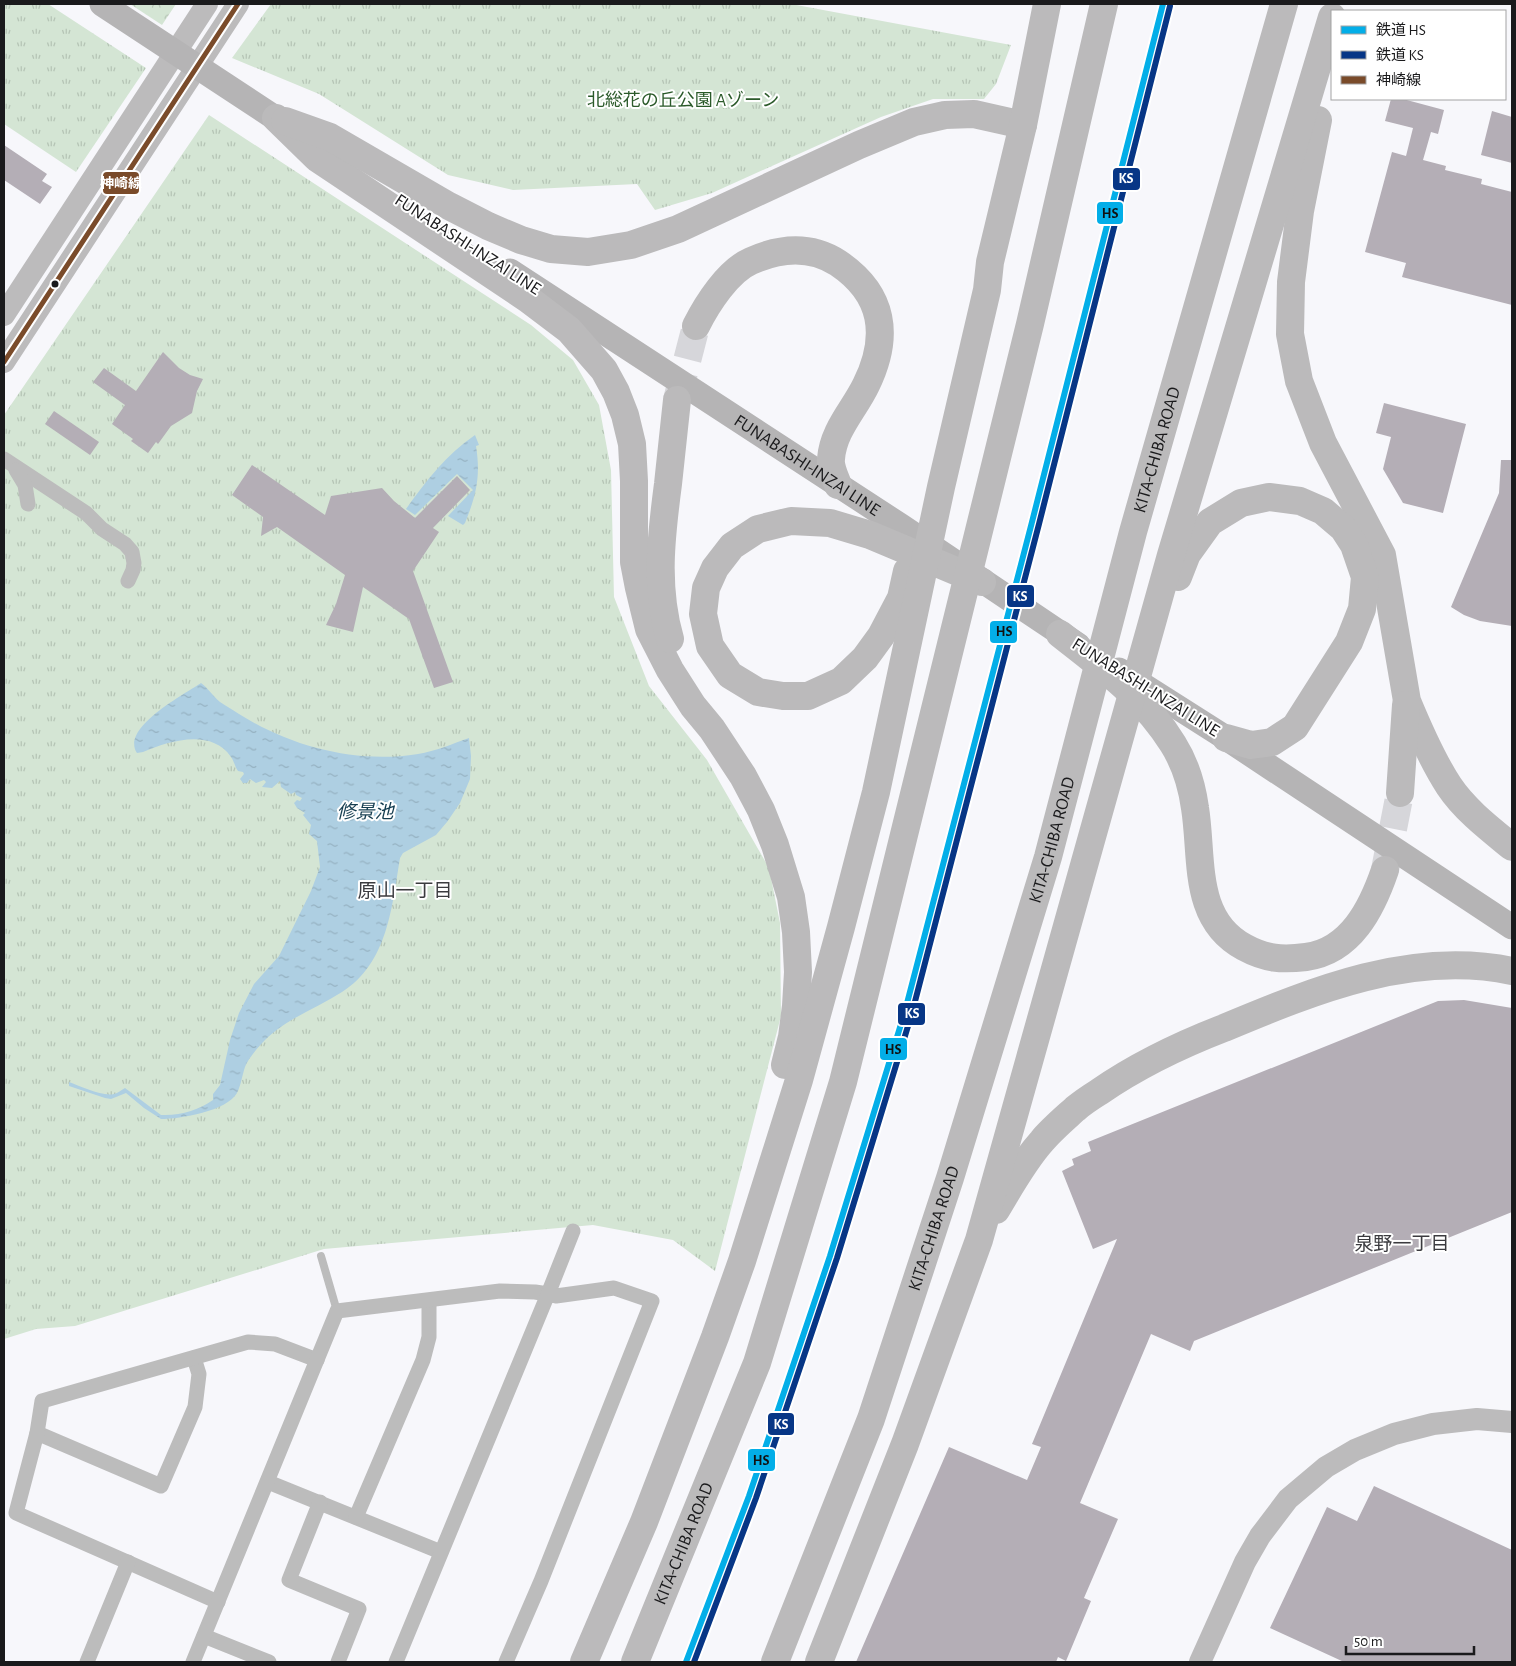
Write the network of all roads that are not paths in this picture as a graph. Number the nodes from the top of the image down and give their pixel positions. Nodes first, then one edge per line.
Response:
1 (102, 4) edge
2 (208, 4) edge
3 (238, 4) edge
4 (1046, 4) edge
5 (1104, 4) edge
6 (1284, 4) edge
7 (1331, 20) edge
8 (1331, 50) edge
9 (276, 118) junction
10 (1023, 125) junction
11 (990, 262) junction
12 (4, 315) edge
13 (696, 326) tunnel mouth
14 (4, 362) edge
15 (677, 400) tunnel mouth
16 (8, 462) edge
17 (838, 485) junction
18 (28, 504) dead end
19 (128, 581) dead end
20 (982, 582) junction
21 (1060, 634) junction
22 (1406, 701) junction
23 (712, 729) junction
24 (1226, 738) junction
25 (1400, 793) tunnel mouth
26 (1512, 847) edge
27 (1084, 870) junction
28 (1385, 870) tunnel mouth
29 (1512, 927) edge
30 (1512, 972) edge
31 (573, 1231) dead end
32 (979, 1240) junction
33 (321, 1256) dead end
34 (548, 1294) junction
35 (429, 1301) junction
36 (338, 1311) junction
37 (715, 1337) junction
38 (194, 1358) junction
39 (317, 1360) junction
40 (1512, 1422) edge
41 (37, 1433) junction
42 (268, 1482) junction
43 (320, 1502) junction
44 (356, 1516) junction
45 (442, 1552) junction
46 (128, 1562) junction
47 (218, 1602) junction
48 (204, 1636) junction
49 (87, 1662) edge
50 (193, 1662) edge
51 (269, 1662) edge
52 (338, 1662) edge
53 (396, 1662) edge
54 (506, 1662) edge
55 (584, 1662) edge
56 (635, 1662) edge
57 (775, 1662) edge
58 (819, 1662) edge
59 (1200, 1662) edge

1 - 9 main road, FUNABASHI-INZAI LINE
2 - 12 street
3 - 14 street
4 - 10 highway
5 - 56 highway, KITA-CHIBA ROAD
6 - 57 highway, KITA-CHIBA ROAD
7 - 27 highway
8 - 22 highway
9 - 10 highway
9 - 17 main road, FUNABASHI-INZAI LINE
9 - 23 highway
10 - 11 highway
11 - 20 highway
11 - 37 highway
13 - 17 highway
15 - 23 highway
16 - 18 street
16 - 19 street
17 - 20 main road, FUNABASHI-INZAI LINE
20 - 21 main road, FUNABASHI-INZAI LINE
21 - 24 main road, FUNABASHI-INZAI LINE
21 - 28 highway
22 - 25 highway
22 - 26 highway
23 - 37 highway
24 - 27 highway
24 - 29 main road, FUNABASHI-INZAI LINE
27 - 32 highway
30 - 32 highway
31 - 34 street
32 - 58 highway
33 - 36 lane
34 - 35 street
34 - 45 street
34 - 54 street
35 - 36 street
35 - 44 street
36 - 39 street
37 - 55 highway
38 - 39 street
38 - 41 street
38 - 41 street
39 - 42 street
40 - 59 street
41 - 46 street
42 - 43 street
42 - 47 street
43 - 44 street
43 - 52 street
44 - 45 street
45 - 53 street
46 - 47 street
46 - 49 street
47 - 48 street
48 - 50 street
48 - 51 street

